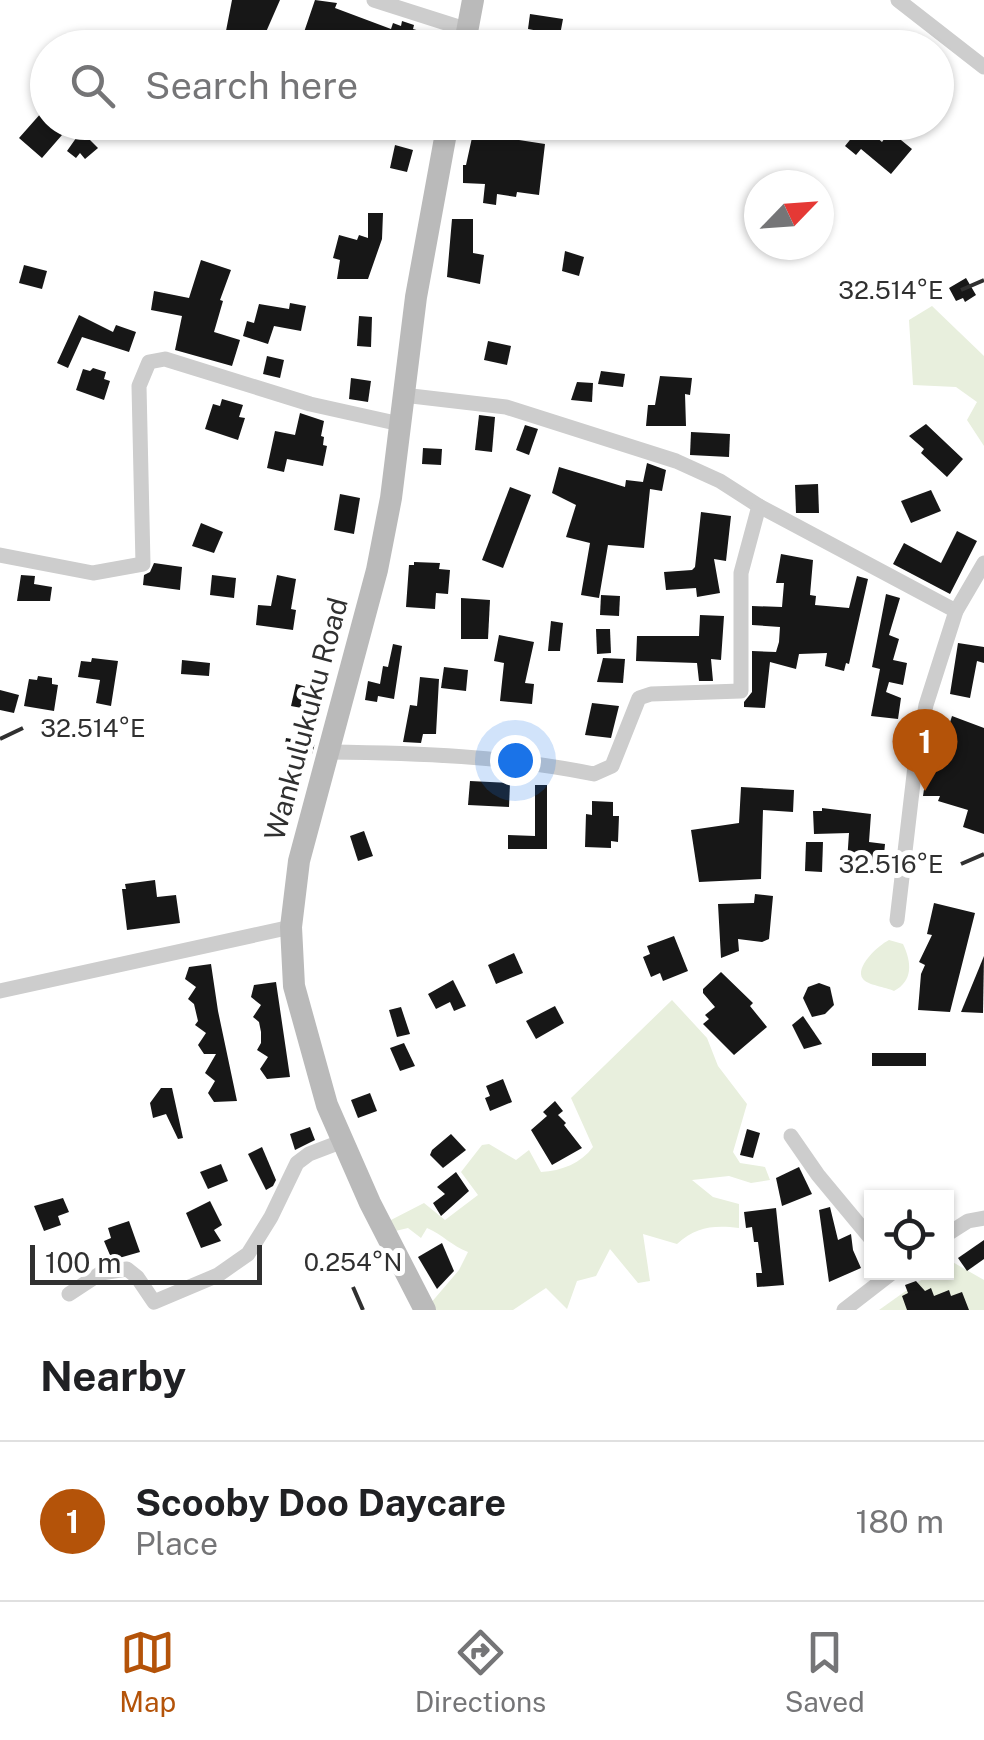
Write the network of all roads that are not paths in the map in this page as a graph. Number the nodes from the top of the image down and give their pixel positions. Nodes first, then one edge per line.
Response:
1 (374, 0) edge
2 (473, 0) edge
3 (898, 0) edge
4 (447, 30) edge
5 (467, 30) edge
6 (937, 30) edge
7 (954, 43) edge
8 (984, 66) edge
9 (444, 140) edge
10 (404, 395) junction
11 (400, 424) junction
12 (759, 506) junction
13 (0, 555) edge
14 (984, 563) edge
15 (956, 611) junction
16 (328, 752) junction
17 (897, 920) dead end
18 (291, 927) junction
19 (0, 992) edge
20 (791, 1136) dead end
21 (343, 1141) junction
22 (979, 1217) edge
23 (864, 1231) edge
24 (954, 1231) edge
25 (883, 1280) edge
26 (69, 1294) dead end
27 (425, 1310) edge
28 (844, 1310) edge

1 - 4 street
2 - 5 main road
3 - 6 street
7 - 8 street
9 - 10 main road, Wankulukuku Road
10 - 11 main road, Wankulukuku Road
10 - 12 street
11 - 13 street
11 - 16 main road, Wankulukuku Road
12 - 15 street
12 - 16 street
14 - 15 street
15 - 17 street
16 - 18 main road, Wankulukuku Road
18 - 19 street
18 - 21 main road, Wankulukuku Road
20 - 23 street
21 - 26 street
21 - 27 main road, Wankulukuku Road
22 - 24 street
25 - 28 street

